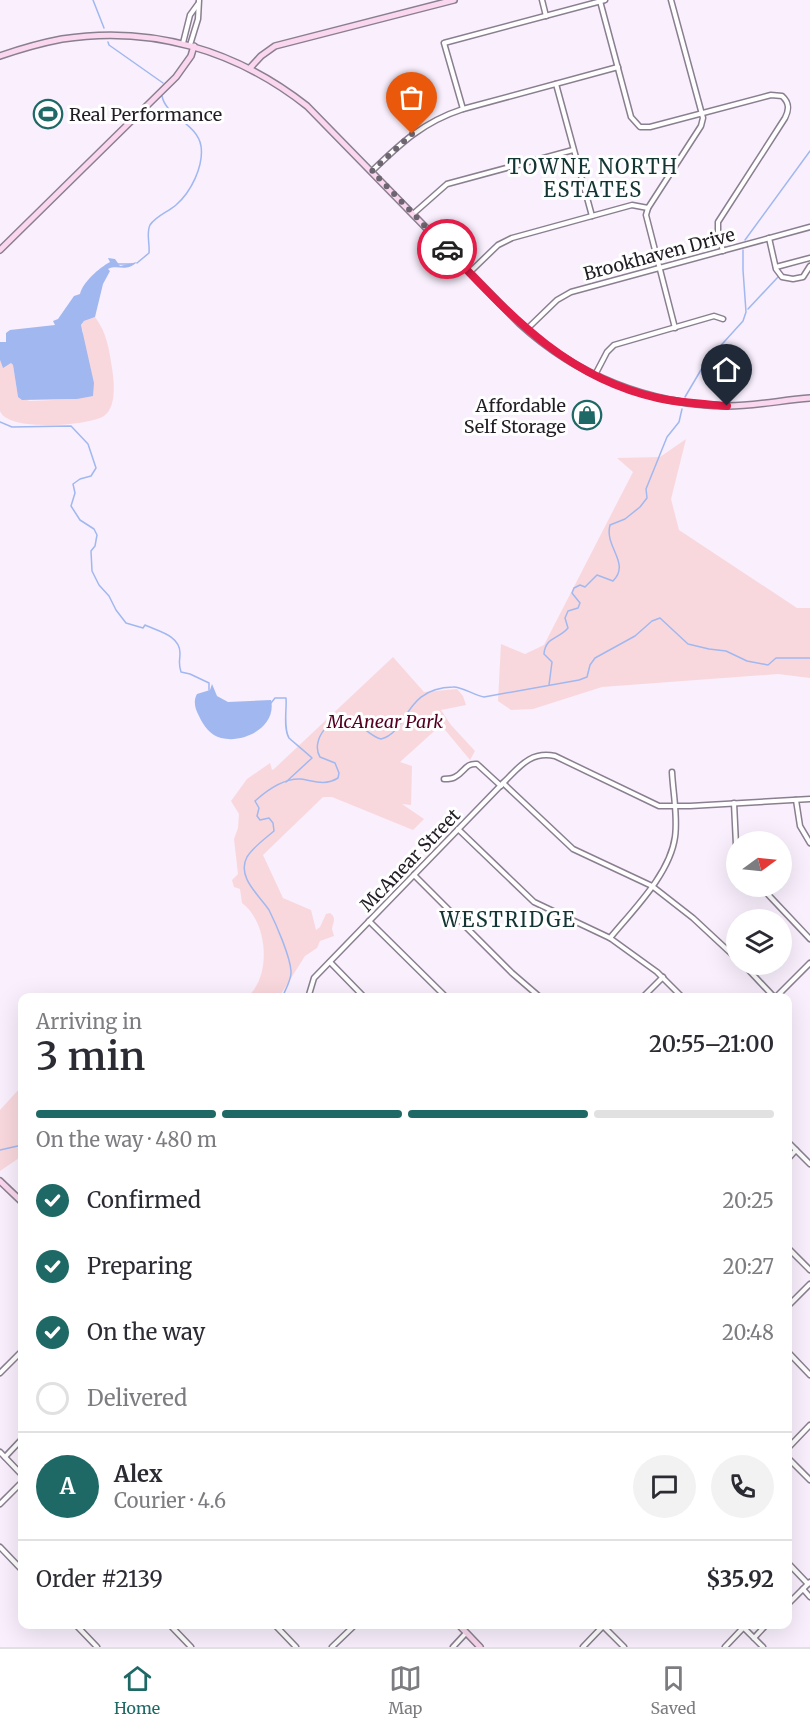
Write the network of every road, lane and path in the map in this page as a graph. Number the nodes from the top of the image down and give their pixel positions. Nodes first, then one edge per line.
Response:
1 (454, 0) edge
2 (542, 0) edge
3 (671, 0) edge
4 (603, 1) edge
5 (198, 2) edge
6 (546, 16) junction
7 (183, 43) junction
8 (192, 45) junction
9 (0, 56) edge
10 (618, 67) junction
11 (250, 68) junction
12 (556, 84) junction
13 (463, 108) junction
14 (701, 114) junction
15 (573, 150) junction
16 (372, 171) junction
17 (648, 208) junction
18 (414, 214) junction
19 (592, 216) junction
20 (810, 227) edge
21 (769, 238) junction
22 (0, 250) edge
23 (723, 251) junction
24 (810, 258) edge
25 (810, 266) edge
26 (776, 267) junction
27 (659, 268) junction
28 (470, 272) junction
29 (723, 319) dead end
30 (675, 328) junction
31 (527, 330) junction
32 (595, 376) junction
33 (810, 398) edge
34 (672, 772) dead end
35 (444, 780) dead end
36 (502, 784) junction
37 (810, 799) edge
38 (796, 800) junction
39 (734, 803) junction
40 (674, 807) junction
41 (458, 829) junction
42 (735, 831) edge
43 (810, 843) edge
44 (414, 875) junction
45 (652, 886) junction
46 (770, 897) edge
47 (369, 921) junction
48 (610, 938) junction
49 (810, 939) edge
50 (726, 949) edge
51 (330, 962) junction
52 (810, 963) edge
53 (753, 975) edge
54 (663, 977) junction
55 (310, 993) edge
56 (360, 993) edge
57 (442, 993) edge
58 (535, 993) edge
59 (647, 993) edge
60 (678, 993) edge
61 (770, 993) edge
62 (780, 993) edge
63 (792, 1146) edge
64 (796, 1150) junction
65 (792, 1154) edge
66 (810, 1164) edge
67 (0, 1181) edge
68 (18, 1198) edge
69 (792, 1252) edge
70 (810, 1270) edge
71 (810, 1284) edge
72 (792, 1302) edge
73 (18, 1355) edge
74 (792, 1356) edge
75 (0, 1373) edge
76 (810, 1375) edge
77 (810, 1425) edge
78 (18, 1443) edge
79 (792, 1444) edge
80 (0, 1452) edge
81 (4, 1457) junction
82 (792, 1462) edge
83 (18, 1471) edge
84 (810, 1480) edge
85 (18, 1486) edge
86 (0, 1504) edge
87 (1, 1551) edge
88 (18, 1566) edge
89 (792, 1567) edge
90 (809, 1583) edge
91 (803, 1589) junction
92 (810, 1597) edge
93 (792, 1600) edge
94 (80, 1629) edge
95 (174, 1629) edge
96 (279, 1629) edge
97 (351, 1629) edge
98 (464, 1629) edge
99 (599, 1629) edge
100 (607, 1629) edge
101 (739, 1629) edge
102 (745, 1629) edge
103 (762, 1629) edge
104 (466, 1633) junction
105 (754, 1638) junction
106 (97, 1647) edge
107 (191, 1647) edge
108 (296, 1647) edge
109 (332, 1647) edge
110 (453, 1647) edge
111 (480, 1647) edge
112 (583, 1647) edge
113 (624, 1647) edge
114 (724, 1647) edge
115 (763, 1647) edge

1 - 11 main road
2 - 6 street
3 - 14 street
4 - 6 street
4 - 10 street
5 - 7 street
5 - 8 street
6 - 13 street
7 - 8 main road
7 - 9 main road
8 - 11 main road
8 - 22 main road
10 - 12 street
10 - 14 street
11 - 16 main road
12 - 13 street
12 - 15 street
13 - 16 street
14 - 17 street
14 - 23 street
15 - 18 street
15 - 19 street
16 - 18 main road
17 - 19 street
17 - 27 street
18 - 28 main road
19 - 28 street
20 - 21 street, Brookhaven Drive
21 - 23 street, Brookhaven Drive
21 - 26 street
23 - 27 street, Brookhaven Drive
24 - 26 street
25 - 26 street
27 - 30 street
27 - 31 street, Brookhaven Drive
28 - 31 main road
29 - 30 street
30 - 32 street
31 - 32 main road
32 - 33 main road
34 - 40 street
35 - 36 street
36 - 40 street, McAnear Street
36 - 41 street, McAnear Street
36 - 45 street
37 - 38 street
38 - 39 street
38 - 43 street
39 - 40 street
39 - 42 street
40 - 45 street
41 - 44 street, McAnear Street
41 - 48 street
44 - 47 street, McAnear Street
44 - 58 street
45 - 48 street
45 - 50 street
46 - 49 street
47 - 51 street, McAnear Street
47 - 57 street
48 - 54 street
51 - 55 street, McAnear Street
51 - 56 street
52 - 62 street
53 - 61 street
54 - 59 street
54 - 60 street
63 - 64 street
64 - 65 street
64 - 66 street
67 - 68 main road
69 - 70 street
71 - 72 street
73 - 75 street
74 - 76 street
77 - 79 street
78 - 81 street
80 - 81 street
81 - 83 street
82 - 84 street
85 - 86 street
87 - 88 street
89 - 90 street
90 - 91 street
91 - 92 street
91 - 93 street
94 - 106 street
95 - 107 street
96 - 108 street
97 - 109 street
98 - 104 main road
99 - 112 street
100 - 113 street
101 - 114 street
102 - 105 street
103 - 105 street
104 - 110 street
104 - 111 main road
105 - 115 street

